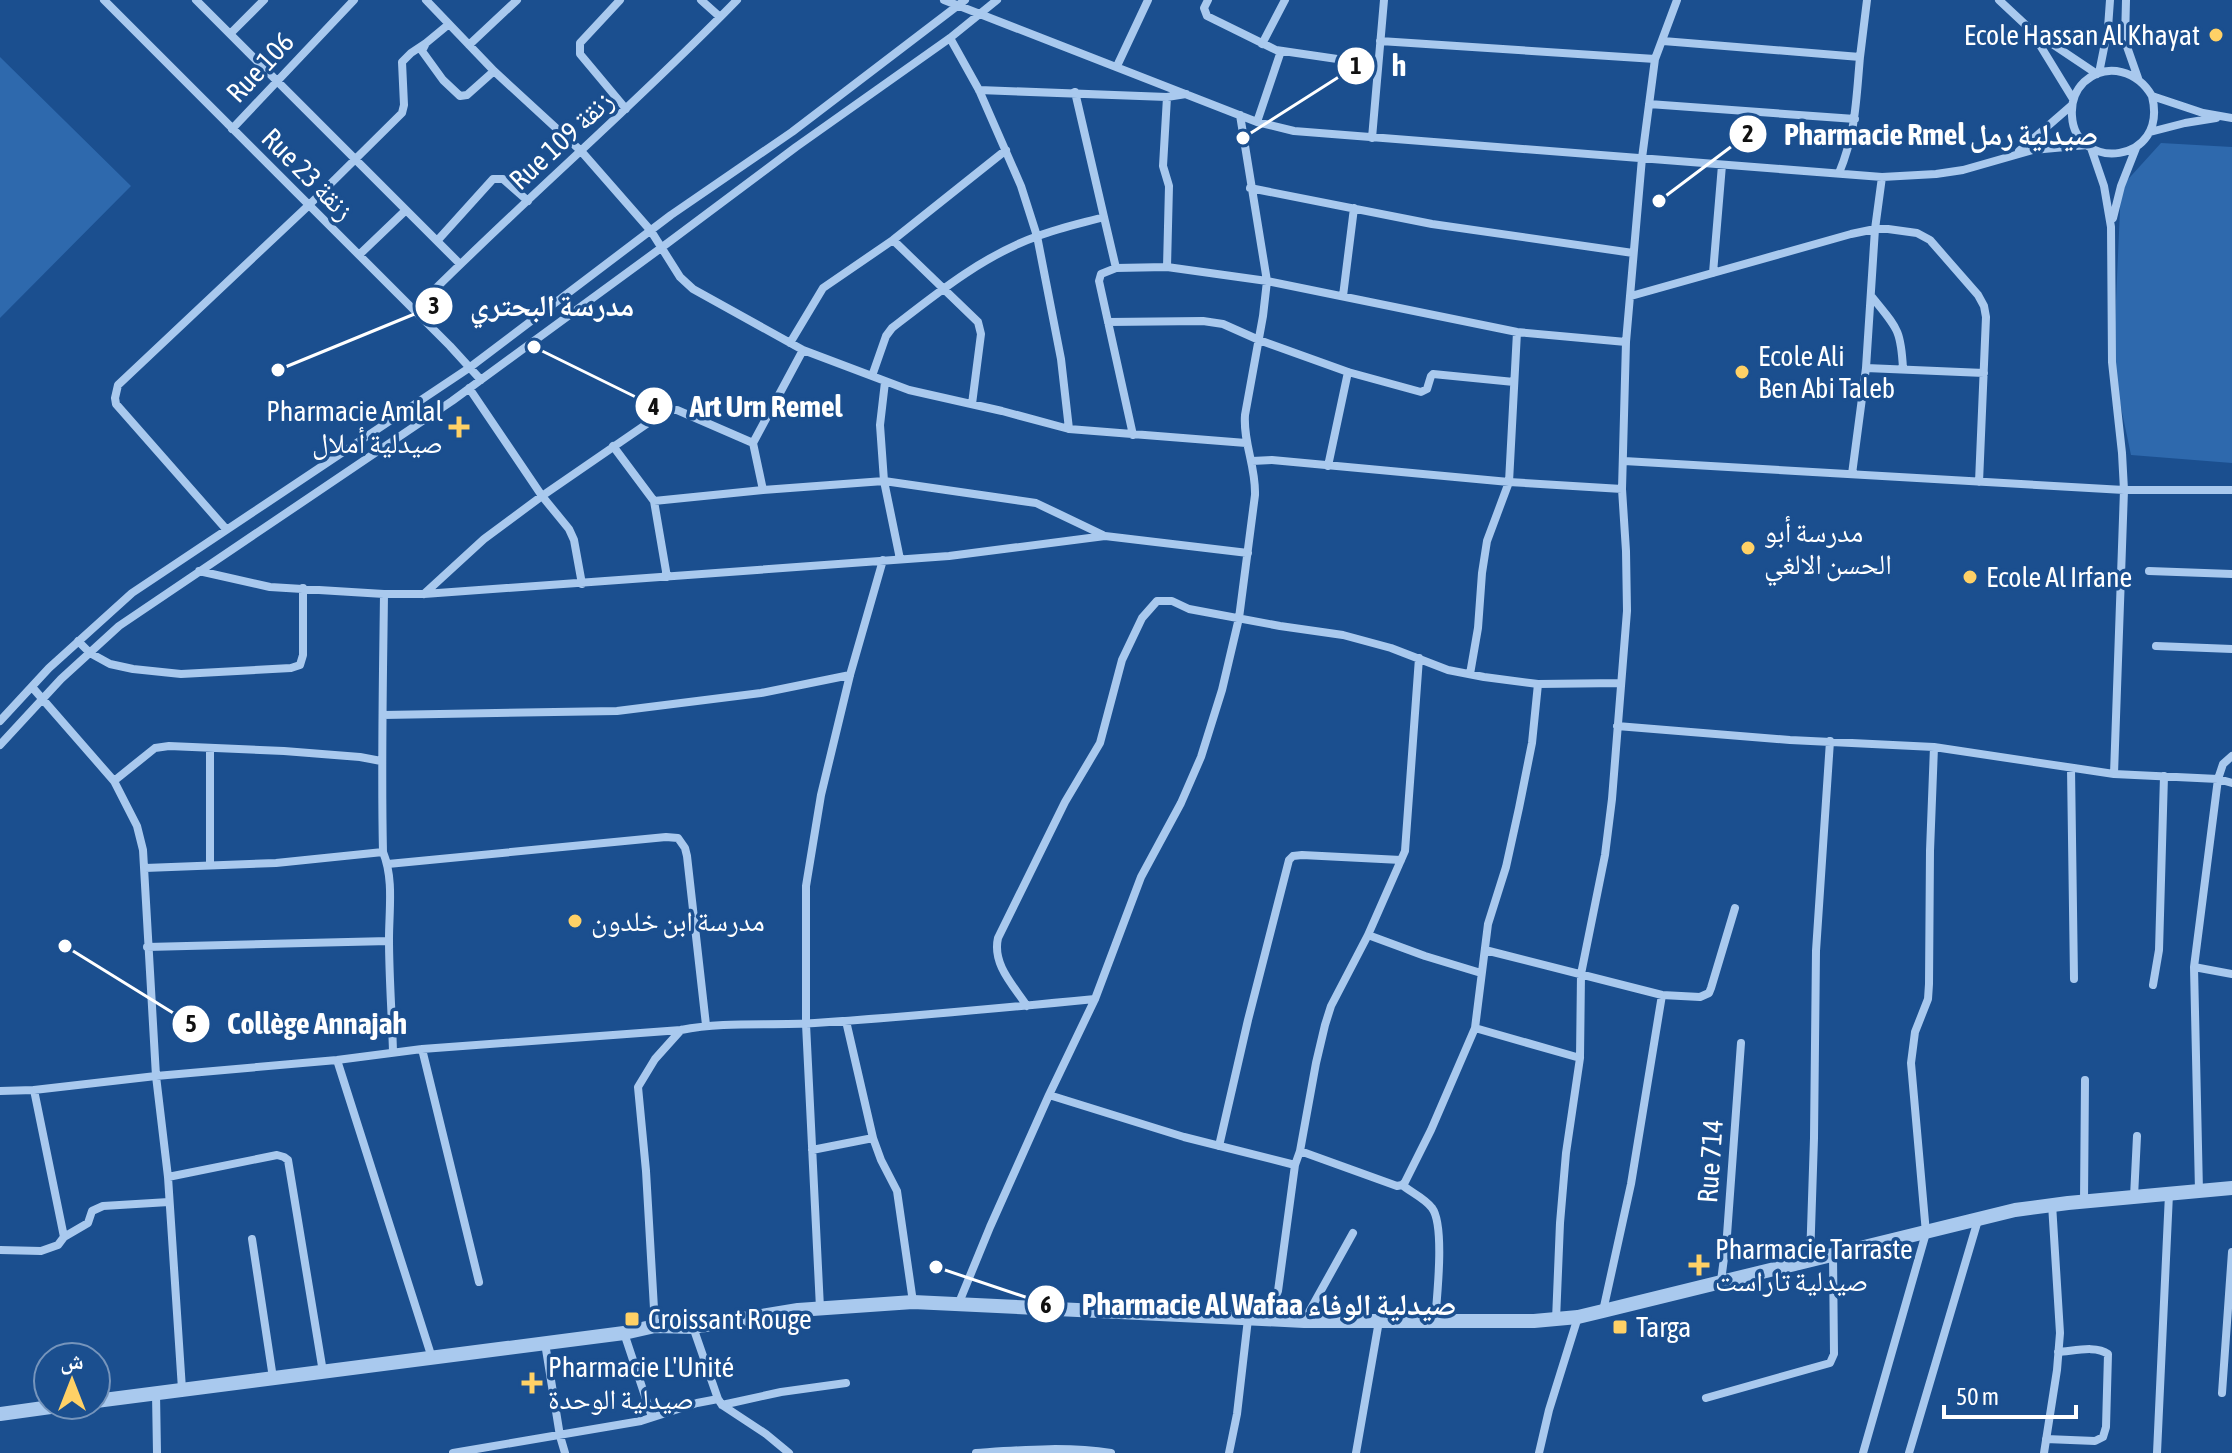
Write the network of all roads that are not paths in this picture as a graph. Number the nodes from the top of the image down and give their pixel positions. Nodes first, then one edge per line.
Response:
1 (196, 0) edge
2 (264, 0) edge
3 (354, 0) edge
4 (426, 0) edge
5 (517, 0) edge
6 (620, 0) edge
7 (701, 0) edge
8 (737, 0) edge
9 (944, 0) edge
10 (997, 0) edge
11 (1148, 0) edge
12 (1208, 0) edge
13 (1285, 0) edge
14 (1384, 0) edge
15 (1677, 0) edge
16 (1867, 0) edge
17 (1999, 0) edge
18 (2110, 0) edge
19 (2126, 0) edge
20 (108, 2) edge
21 (962, 2) edge
22 (980, 15) junction
23 (720, 17) junction
24 (449, 24) junction
25 (2030, 29) junction
26 (230, 34) junction
27 (950, 38) junction
28 (1380, 41) junction
29 (1663, 41) junction
30 (426, 43) junction
31 (1262, 44) junction
32 (469, 45) junction
33 (1281, 51) junction
34 (1860, 57) junction
35 (1655, 59) junction
36 (1378, 65) junction
37 (1117, 66) junction
38 (494, 71) junction
39 (2098, 73) junction
40 (2138, 78) junction
41 (277, 81) junction
42 (979, 90) junction
43 (1075, 92) junction
44 (1186, 93) junction
45 (2152, 96) junction
46 (1167, 97) junction
47 (2072, 102) junction
48 (1649, 104) junction
49 (626, 109) junction
50 (1240, 115) junction
51 (2221, 118) junction
52 (2232, 118) edge
53 (1855, 119) junction
54 (1257, 122) junction
55 (232, 129) junction
56 (2150, 132) junction
57 (1372, 138) junction
58 (2089, 146) junction
59 (2136, 148) junction
60 (1006, 150) junction
61 (581, 151) junction
62 (2015, 154) junction
63 (355, 157) junction
64 (1642, 158) junction
65 (1722, 165) junction
66 (1839, 173) junction
67 (1882, 177) junction
68 (1250, 188) junction
69 (528, 201) junction
70 (309, 205) junction
71 (1354, 208) junction
72 (406, 210) junction
73 (1104, 217) junction
74 (2111, 227) junction
75 (1875, 229) junction
76 (651, 231) junction
77 (1037, 236) junction
78 (893, 240) junction
79 (437, 241) junction
80 (661, 248) junction
81 (1633, 253) junction
82 (359, 255) junction
83 (460, 264) junction
84 (1167, 267) junction
85 (1116, 268) junction
86 (1713, 273) junction
87 (1267, 281) junction
88 (942, 289) junction
89 (1343, 296) junction
90 (1631, 296) junction
91 (1872, 297) junction
92 (414, 310) junction
93 (1108, 322) junction
94 (1517, 332) junction
95 (1259, 340) junction
96 (1626, 342) junction
97 (790, 343) junction
98 (803, 350) junction
99 (469, 368) junction
100 (1866, 368) junction
101 (1903, 369) junction
102 (1348, 372) junction
103 (1984, 373) junction
104 (872, 376) junction
105 (481, 380) junction
106 (885, 382) junction
107 (1514, 382) junction
108 (469, 388) junction
109 (972, 404) junction
110 (1069, 429) junction
111 (1133, 435) junction
112 (753, 443) junction
113 (1246, 443) junction
114 (613, 446) junction
115 (1252, 461) junction
116 (1624, 461) junction
117 (1328, 466) junction
118 (1852, 474) junction
119 (884, 481) junction
120 (1509, 482) junction
121 (1979, 482) junction
122 (1622, 489) junction
123 (763, 490) junction
124 (2124, 490) junction
125 (2232, 490) edge
126 (542, 496) junction
127 (654, 501) junction
128 (226, 529) junction
129 (1105, 536) junction
130 (1248, 553) junction
131 (900, 559) junction
132 (883, 560) junction
133 (199, 571) junction
134 (2149, 571) dead end
135 (2232, 574) edge
136 (667, 577) junction
137 (582, 584) junction
138 (303, 588) junction
139 (384, 594) junction
140 (424, 594) junction
141 (1239, 618) junction
142 (78, 641) junction
143 (2156, 646) dead end
144 (2232, 649) edge
145 (90, 653) junction
146 (1419, 658) junction
147 (1470, 674) junction
148 (850, 675) junction
149 (1621, 683) junction
150 (1538, 684) junction
151 (32, 687) junction
152 (43, 698) junction
153 (383, 715) junction
154 (0, 721) edge
155 (1617, 726) junction
156 (1830, 741) junction
157 (0, 745) edge
158 (1934, 747) junction
159 (210, 749) junction
160 (2232, 756) edge
161 (381, 761) junction
162 (2071, 768) junction
163 (2114, 774) junction
164 (2164, 776) junction
165 (2218, 779) junction
166 (114, 781) junction
167 (2232, 783) edge
168 (383, 852) junction
169 (1401, 860) junction
170 (388, 864) junction
171 (210, 865) junction
172 (145, 868) junction
173 (1735, 908) dead end
174 (1368, 935) junction
175 (389, 941) junction
176 (147, 947) junction
177 (1485, 950) junction
178 (2194, 967) junction
179 (1481, 973) junction
180 (1581, 974) junction
181 (2232, 974) edge
182 (2074, 979) dead end
183 (2153, 985) dead end
184 (1662, 995) junction
185 (1095, 999) junction
186 (1027, 1006) junction
187 (846, 1021) junction
188 (806, 1024) junction
189 (706, 1025) junction
190 (1475, 1028) junction
191 (681, 1030) junction
192 (1741, 1043) dead end
193 (422, 1049) junction
194 (393, 1052) junction
195 (1580, 1058) junction
196 (337, 1060) junction
197 (156, 1076) junction
198 (2085, 1080) dead end
199 (34, 1090) junction
200 (0, 1091) edge
201 (1049, 1095) junction
202 (2137, 1136) dead end
203 (873, 1138) junction
204 (1219, 1146) junction
205 (812, 1150) junction
206 (1300, 1151) junction
207 (1295, 1165) junction
208 (168, 1177) junction
209 (1402, 1185) junction
210 (2232, 1188) edge
211 (2199, 1191) junction
212 (2169, 1194) junction
213 (2134, 1197) junction
214 (2084, 1201) junction
215 (169, 1202) junction
216 (2052, 1204) junction
217 (1978, 1218) junction
218 (1353, 1233) dead end
219 (1926, 1233) junction
220 (64, 1237) junction
221 (252, 1239) dead end
222 (0, 1250) edge
223 (2232, 1252) edge
224 (1833, 1255) junction
225 (1810, 1260) junction
226 (1721, 1281) junction
227 (479, 1282) dead end
228 (913, 1302) junction
229 (958, 1305) junction
230 (820, 1308) junction
231 (1603, 1311) junction
232 (1578, 1317) junction
233 (1254, 1319) junction
234 (1556, 1320) junction
235 (1304, 1321) junction
236 (1379, 1321) junction
237 (1435, 1321) junction
238 (655, 1326) junction
239 (693, 1327) junction
240 (624, 1333) junction
241 (545, 1343) junction
242 (2058, 1352) junction
243 (432, 1358) junction
244 (323, 1372) junction
245 (273, 1378) junction
246 (846, 1383) dead end
247 (182, 1389) junction
248 (156, 1393) junction
249 (2222, 1393) dead end
250 (1706, 1398) dead end
251 (112, 1399) edge
252 (720, 1402) junction
253 (32, 1410) edge
254 (0, 1414) edge
255 (652, 1417) junction
256 (560, 1436) junction
257 (2046, 1439) junction
258 (483, 1450) edge
259 (997, 1452) edge
260 (157, 1453) edge
261 (453, 1453) edge
262 (565, 1453) edge
263 (789, 1453) edge
264 (976, 1453) edge
265 (1111, 1453) edge
266 (1229, 1453) edge
267 (1356, 1453) edge
268 (1539, 1453) edge
269 (1863, 1453) edge
270 (1909, 1453) edge
271 (2044, 1453) edge
272 (2157, 1453) edge

1 - 26 street
2 - 26 street
3 - 41 street, Rue 106
4 - 24 street
5 - 32 street
6 - 49 street
7 - 23 street
8 - 23 street, Rue 109 زنقة
9 - 21 street
10 - 22 street
11 - 37 street
12 - 31 street
13 - 31 street
14 - 28 street
15 - 29 street
16 - 34 street
17 - 25 street
18 - 39 street
19 - 40 street
20 - 55 street, Rue 23 زنقة
21 - 22 street
21 - 76 street
22 - 27 street
22 - 37 street
23 - 49 street, Rue 109 زنقة
24 - 30 street
24 - 32 street
25 - 39 street
25 - 47 street
26 - 41 street
27 - 42 street
27 - 80 street
28 - 35 street
28 - 36 street
29 - 34 street
29 - 35 street
30 - 38 street
30 - 63 street
31 - 33 street
32 - 38 street
33 - 36 street
33 - 54 street
34 - 53 street
35 - 48 street
36 - 57 street
37 - 44 street
38 - 61 street
39 - 40 street
39 - 47 street
40 - 45 street
41 - 55 street, Rue 106
41 - 63 street
42 - 43 street
42 - 60 street
43 - 46 street
43 - 73 street
44 - 46 street
44 - 50 street
45 - 51 street
45 - 56 street
46 - 84 street
47 - 58 street
47 - 62 street
48 - 53 street
48 - 64 street
49 - 61 street, Rue 109 زنقة
50 - 54 street
50 - 68 street
51 - 52 street
51 - 56 street
53 - 66 street
54 - 57 street
55 - 70 street, Rue 23 زنقة
56 - 59 street
57 - 64 street
58 - 59 street
58 - 62 street
58 - 74 street
59 - 74 street
60 - 77 street
60 - 78 street
61 - 69 street, Rue 109 زنقة
61 - 76 street
62 - 67 street
63 - 70 street
63 - 72 street
64 - 65 street
64 - 81 street
65 - 66 street
65 - 86 street
66 - 67 street
67 - 75 street
68 - 71 street
68 - 87 street
69 - 79 street
69 - 83 street, Rue 109 زنقة
70 - 82 street, Rue 23 زنقة
70 - 128 street
71 - 81 street
71 - 89 street
72 - 79 street
72 - 82 street
73 - 77 street
73 - 85 street
74 - 124 street
75 - 86 street
75 - 91 street
75 - 103 street
76 - 80 street
76 - 99 street
77 - 88 street
77 - 110 street
78 - 88 street
78 - 97 street
79 - 83 street
80 - 97 street
80 - 105 street
81 - 90 street
82 - 92 street, Rue 23 زنقة
83 - 92 street, Rue 109 زنقة
84 - 85 street
84 - 87 street
85 - 93 street
86 - 90 street
87 - 89 street
87 - 95 street
88 - 104 street
88 - 109 street
89 - 94 street
90 - 96 street
91 - 100 street
91 - 101 street
92 - 99 street, Rue 23 زنقة
93 - 95 street
93 - 111 street
94 - 96 street
94 - 107 street
95 - 102 street
95 - 113 street
96 - 116 street
97 - 98 street
98 - 104 street
98 - 112 street
99 - 105 street, Rue 23 زنقة
99 - 128 street
100 - 101 street
100 - 118 street
101 - 103 street
102 - 107 street
102 - 117 street
103 - 121 street
104 - 106 street
105 - 108 street
106 - 109 street
106 - 119 street
107 - 120 street
108 - 126 street
108 - 133 street
109 - 110 street
110 - 111 street
111 - 113 street
112 - 114 street
112 - 123 street
113 - 115 street
114 - 126 street
114 - 127 street
115 - 117 street
115 - 130 street
116 - 118 street
116 - 122 street
117 - 120 street
118 - 121 street
119 - 123 street
119 - 129 street
119 - 131 street
120 - 122 street
120 - 147 street
121 - 124 street
122 - 149 street
123 - 127 street
124 - 125 street
124 - 163 street
126 - 137 street
126 - 140 street
127 - 136 street
128 - 142 street
129 - 130 street
129 - 131 street
130 - 141 street
131 - 132 street
132 - 136 street
132 - 148 street
133 - 138 street
133 - 145 street
134 - 135 street
136 - 137 street
137 - 140 street
138 - 139 street
138 - 145 street
139 - 140 street
139 - 153 street
141 - 146 street
141 - 185 street
141 - 186 street
142 - 145 street
142 - 151 street
143 - 144 street
145 - 152 street
146 - 147 street
146 - 169 street
147 - 150 street
148 - 153 street
148 - 188 street
149 - 150 street
149 - 155 street
150 - 177 street
151 - 152 street
151 - 154 street
152 - 157 street
152 - 166 street
153 - 161 street
155 - 156 street
155 - 180 street
156 - 158 street
156 - 225 street
158 - 162 street
158 - 219 street
159 - 161 street
159 - 166 street
159 - 171 street
160 - 165 street
161 - 168 street
162 - 163 street
162 - 182 street
163 - 164 street
164 - 165 street
164 - 183 street
165 - 167 street
165 - 178 street
166 - 172 street
168 - 170 street
168 - 171 street
169 - 174 street
169 - 204 street
170 - 175 street
170 - 189 street
171 - 172 street
172 - 176 street
173 - 184 street
174 - 179 street
174 - 206 street
175 - 176 street
175 - 194 street
176 - 197 street
177 - 179 street
177 - 180 street
178 - 181 street
178 - 211 street
179 - 190 street
180 - 184 street
180 - 195 street
184 - 231 street
185 - 186 street
185 - 201 street
186 - 187 street
187 - 188 street
187 - 203 street
188 - 189 street
188 - 205 street
189 - 191 street
190 - 195 street
190 - 209 street
191 - 193 street
191 - 238 street
192 - 226 street, Rue 714
193 - 194 street
193 - 227 street
194 - 196 street
195 - 234 street
196 - 197 street
196 - 243 street
197 - 199 street
197 - 208 street
198 - 214 street
199 - 200 street
199 - 220 street
201 - 204 street
201 - 229 street
202 - 213 street
203 - 205 street
203 - 228 street
204 - 207 street
205 - 230 street
206 - 207 street
206 - 209 street
207 - 233 street
208 - 215 street
208 - 244 street
209 - 237 street
210 - 211 street
211 - 212 street
212 - 213 street
212 - 272 street
213 - 214 street
214 - 216 street
215 - 220 street
215 - 247 street
216 - 217 street
216 - 242 street
217 - 219 street
217 - 270 street
218 - 235 street
219 - 224 street
219 - 269 street
220 - 222 street
221 - 245 street
223 - 249 street
224 - 225 street
224 - 250 street
225 - 226 street
226 - 231 street
228 - 229 street
228 - 230 street
229 - 233 street
230 - 239 street
231 - 232 street
232 - 234 street
232 - 268 street
233 - 235 street
233 - 266 street
234 - 237 street
235 - 236 street
236 - 237 street
236 - 267 street
238 - 239 street
238 - 240 street
239 - 252 street
240 - 241 street
240 - 255 street
241 - 243 street
241 - 256 street
242 - 257 street
242 - 257 street
243 - 244 street
244 - 245 street
245 - 247 street
246 - 252 street
247 - 248 street
248 - 251 street
248 - 260 street
252 - 255 street
252 - 263 street
253 - 254 street
255 - 256 street
256 - 258 street
256 - 262 street
257 - 271 street
258 - 261 street
259 - 264 street
259 - 265 street

